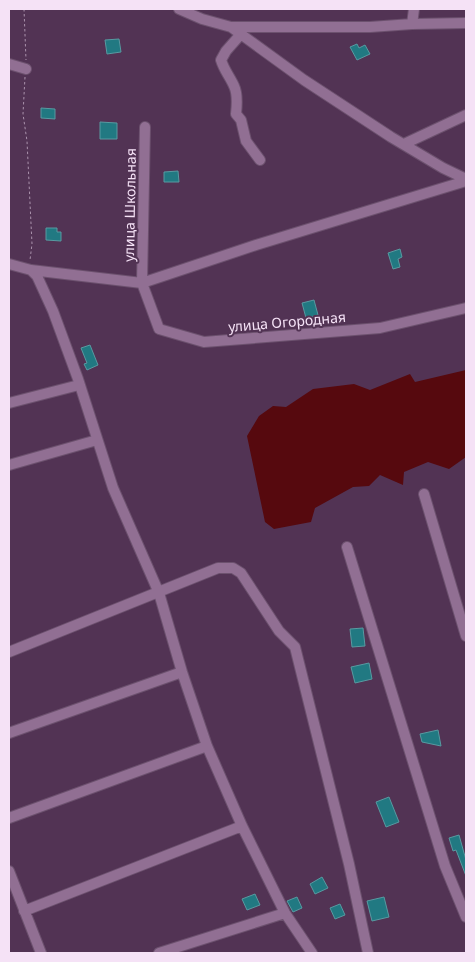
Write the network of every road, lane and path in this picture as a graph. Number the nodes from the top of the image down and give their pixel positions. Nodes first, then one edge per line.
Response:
1 (24, 9) edge
2 (178, 9) edge
3 (414, 9) edge
4 (466, 23) edge
5 (412, 24) junction
6 (232, 27) junction
7 (241, 34) junction
8 (9, 64) edge
9 (26, 69) junction
10 (466, 115) edge
11 (144, 127) dead end
12 (404, 144) junction
13 (260, 160) dead end
14 (466, 179) edge
15 (9, 264) edge
16 (31, 270) junction
17 (142, 283) junction
18 (466, 308) edge
19 (79, 385) junction
20 (9, 403) edge
21 (97, 440) junction
22 (9, 465) edge
23 (424, 494) dead end
24 (348, 547) dead end
25 (159, 593) junction
26 (466, 636) edge
27 (9, 652) edge
28 (182, 672) junction
29 (9, 733) edge
30 (206, 746) junction
31 (9, 818) edge
32 (242, 826) junction
33 (9, 872) edge
34 (24, 911) junction
35 (285, 913) junction
36 (466, 917) edge
37 (41, 953) edge
38 (161, 953) edge
39 (312, 953) edge
40 (368, 953) edge

1 - 9 path
2 - 6 street
3 - 5 street
4 - 5 street
5 - 6 street
6 - 7 street
7 - 12 street
7 - 13 street
8 - 9 street
9 - 16 path
10 - 12 street
11 - 17 street, улица Школьная
12 - 14 street
14 - 17 street
15 - 16 street
16 - 17 street
16 - 19 street
17 - 18 street, улица Огородная
19 - 20 street
19 - 21 street
21 - 22 street
21 - 25 street
23 - 26 street
24 - 36 street
25 - 27 street
25 - 28 street
25 - 40 street
28 - 29 street
28 - 30 street
30 - 31 street
30 - 32 street
32 - 34 street
32 - 35 street
33 - 34 street
34 - 37 street
35 - 38 street
35 - 39 street

